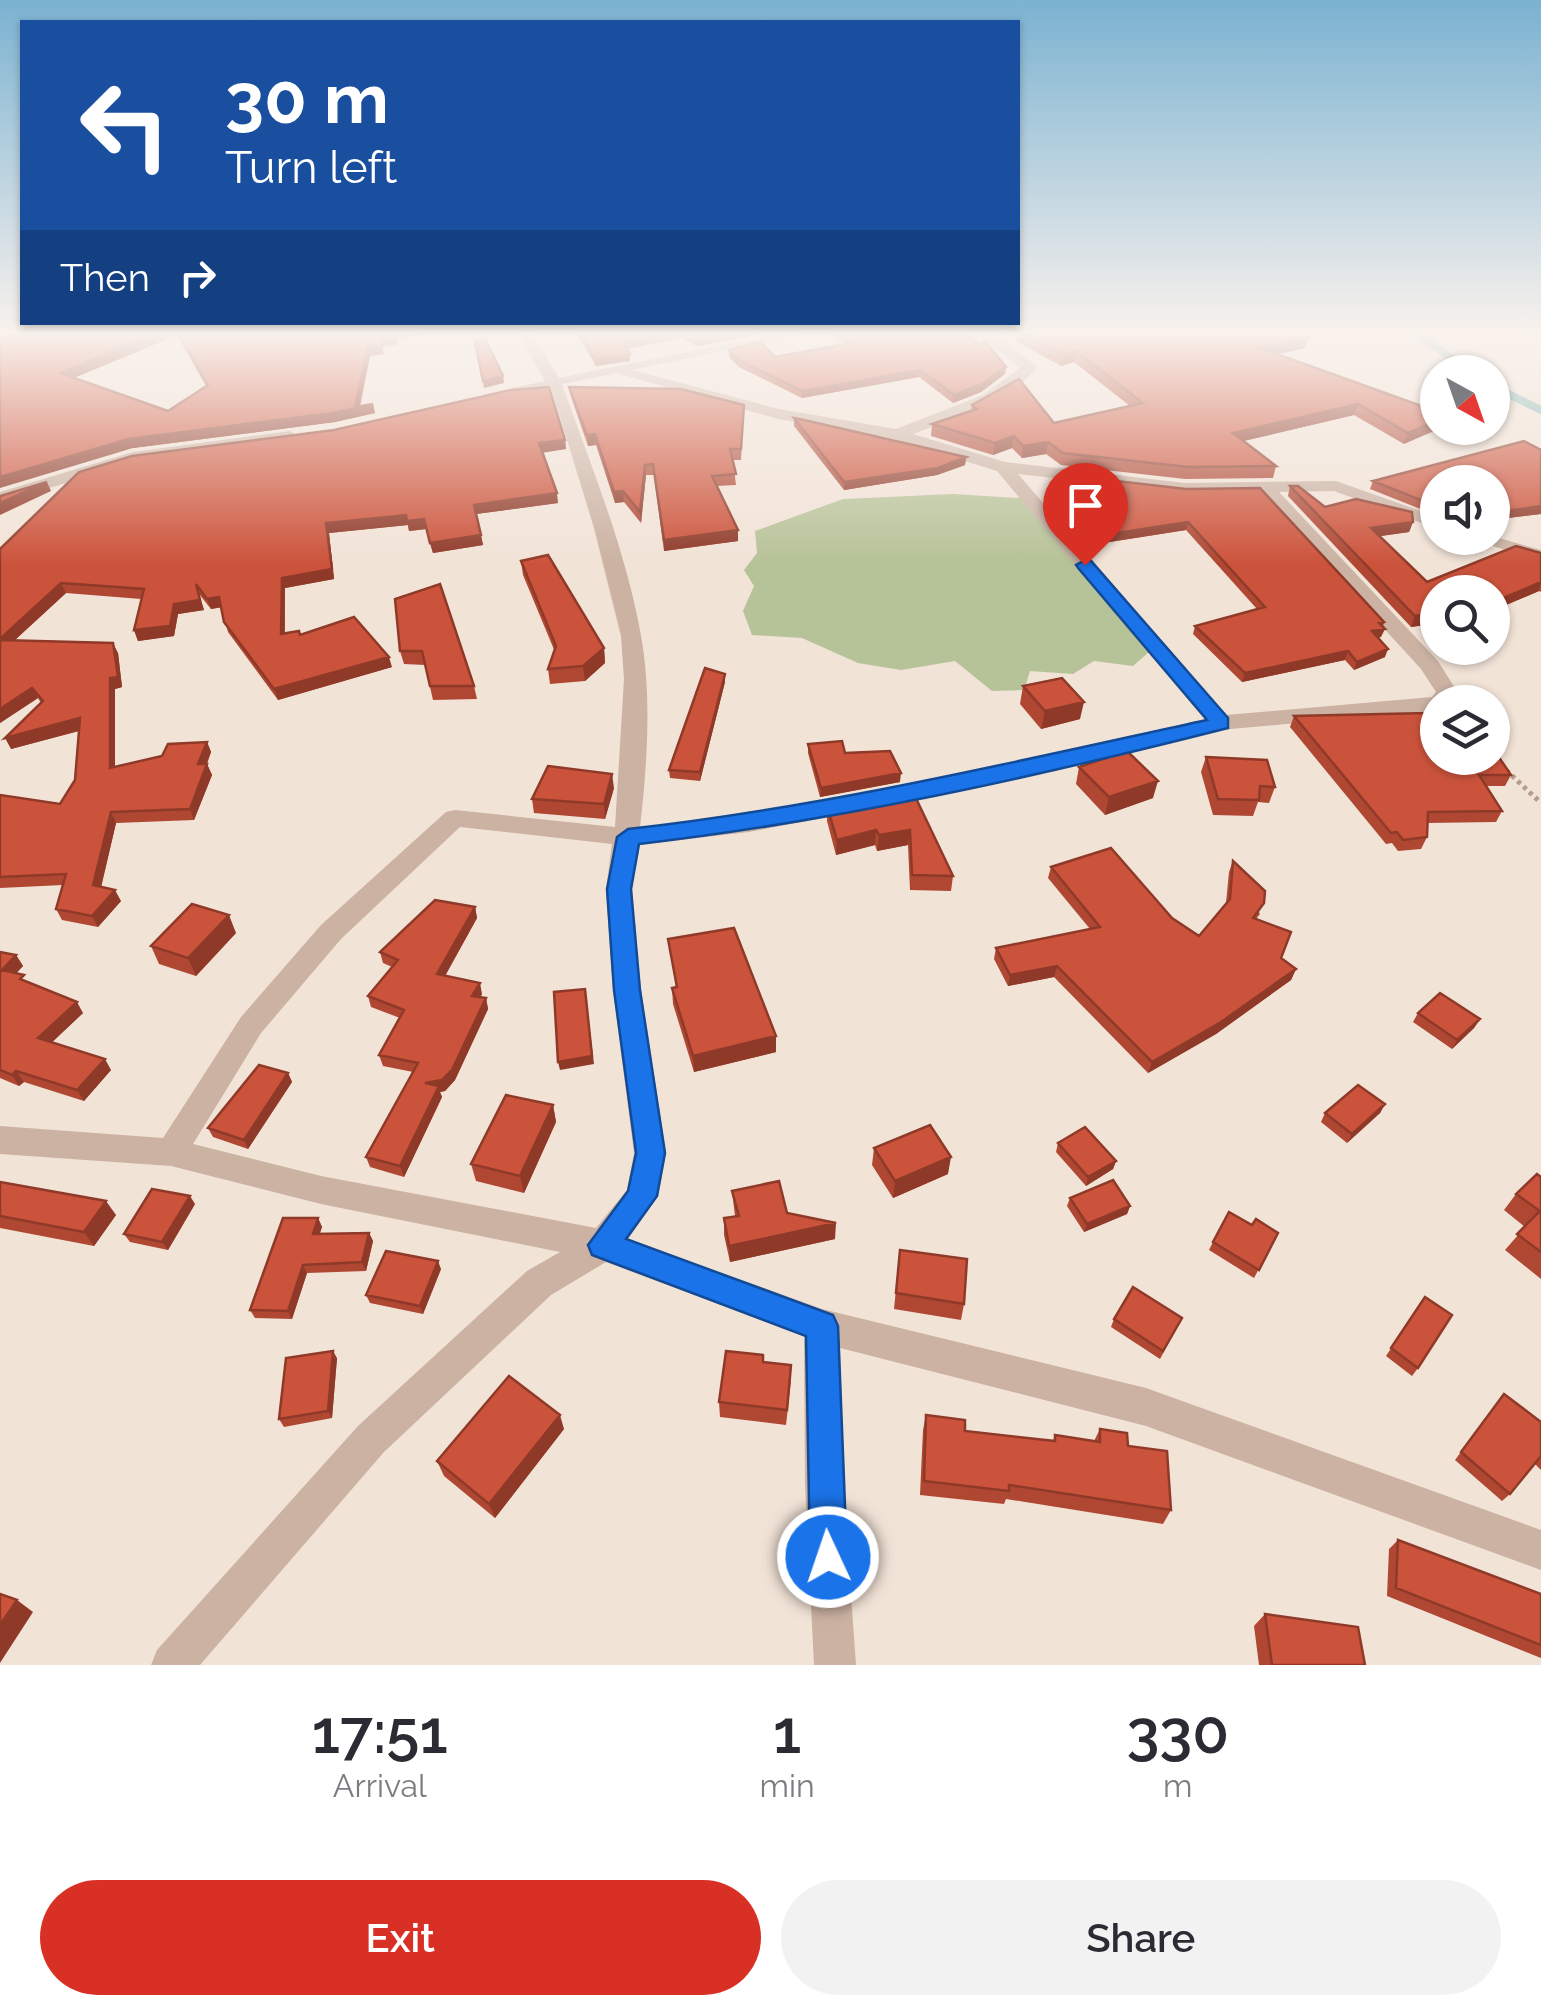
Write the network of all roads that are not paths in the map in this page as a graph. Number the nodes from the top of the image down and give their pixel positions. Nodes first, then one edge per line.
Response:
1 (562, 409) edge
2 (758, 409) edge
3 (959, 409) edge
4 (897, 434) junction
5 (303, 435) edge
6 (1003, 467) junction
7 (1266, 490) junction
8 (0, 498) edge
9 (1420, 517) edge
10 (1510, 547) edge
11 (1541, 556) edge
12 (1442, 685) edge
13 (1420, 705) edge
14 (1220, 723) junction
15 (628, 837) junction
16 (0, 1140) edge
17 (171, 1152) junction
18 (603, 1245) junction
19 (822, 1326) junction
20 (1541, 1550) edge
21 (172, 1665) edge
22 (835, 1665) edge

1 - 15 street
2 - 4 street
3 - 4 street
4 - 6 street
5 - 8 street
6 - 7 street
6 - 14 street
7 - 9 street
7 - 12 street
10 - 11 street
13 - 14 street
14 - 15 street
15 - 17 street
15 - 18 street
16 - 17 street
17 - 18 street
18 - 19 street
18 - 21 street
19 - 20 street
19 - 22 street

